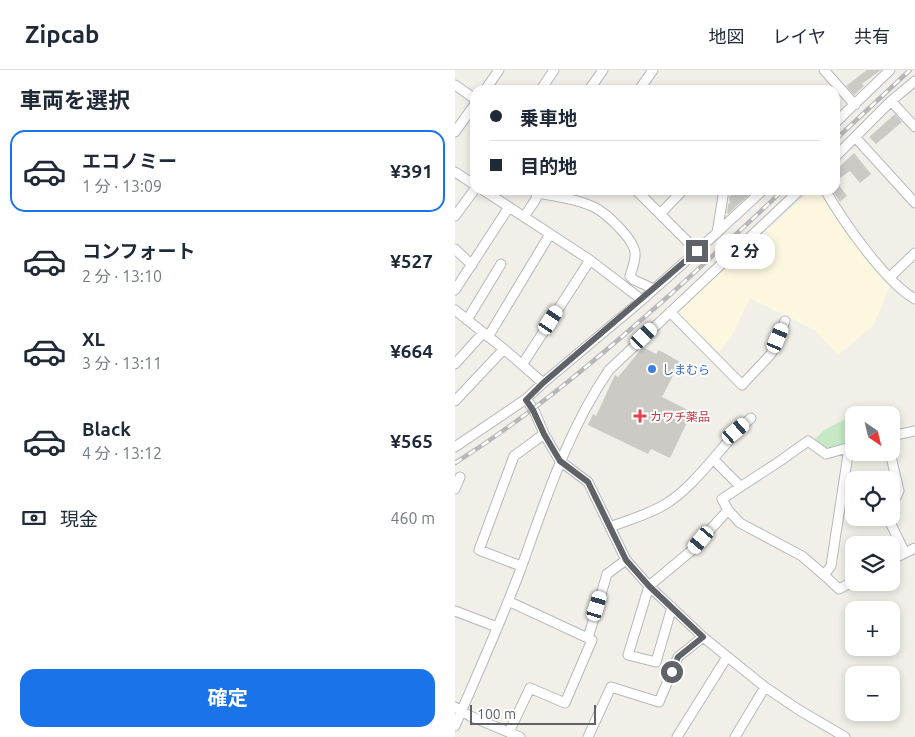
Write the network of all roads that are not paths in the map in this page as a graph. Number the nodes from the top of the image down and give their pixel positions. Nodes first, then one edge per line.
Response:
1 (499, 70) edge
2 (554, 70) edge
3 (602, 70) edge
4 (653, 70) edge
5 (824, 70) edge
6 (890, 70) edge
7 (915, 81) edge
8 (455, 85) edge
9 (488, 85) edge
10 (544, 85) edge
11 (592, 85) edge
12 (642, 85) edge
13 (837, 85) edge
14 (840, 88) edge
15 (470, 96) edge
16 (891, 101) junction
17 (855, 105) junction
18 (470, 111) edge
19 (840, 118) edge
20 (915, 127) edge
21 (455, 132) edge
22 (855, 137) junction
23 (840, 151) edge
24 (455, 172) edge
25 (470, 183) edge
26 (470, 194) edge
27 (491, 195) edge
28 (536, 195) edge
29 (551, 195) edge
30 (641, 195) edge
31 (678, 195) edge
32 (723, 195) edge
33 (758, 195) edge
34 (795, 195) edge
35 (828, 195) edge
36 (915, 203) edge
37 (509, 207) junction
38 (659, 214) junction
39 (455, 216) edge
40 (524, 217) junction
41 (717, 233) junction
42 (549, 234) junction
43 (455, 249) edge
44 (697, 251) junction
45 (915, 253) edge
46 (590, 260) junction
47 (501, 264) dead end
48 (472, 265) junction
49 (889, 277) junction
50 (654, 289) junction
51 (455, 290) edge
52 (915, 299) edge
53 (641, 300) junction
54 (455, 310) edge
55 (669, 312) junction
56 (467, 320) junction
57 (785, 321) dead end
58 (486, 335) junction
59 (504, 349) junction
60 (455, 364) edge
61 (522, 365) junction
62 (543, 383) junction
63 (526, 400) junction
64 (455, 401) edge
65 (751, 418) dead end
66 (915, 431) edge
67 (544, 434) junction
68 (900, 434) edge
69 (455, 447) edge
70 (845, 449) edge
71 (713, 459) junction
72 (560, 461) junction
73 (849, 461) edge
74 (460, 477) dead end
75 (740, 486) junction
76 (455, 489) edge
77 (728, 510) junction
78 (892, 526) edge
79 (610, 527) junction
80 (915, 548) edge
81 (905, 553) junction
82 (900, 556) edge
83 (626, 560) junction
84 (521, 566) junction
85 (825, 575) junction
86 (649, 586) junction
87 (845, 586) edge
88 (508, 601) junction
89 (672, 606) junction
90 (455, 611) edge
91 (497, 627) junction
92 (703, 637) junction
93 (588, 638) junction
94 (727, 657) junction
95 (765, 687) junction
96 (458, 709) edge
97 (455, 726) edge
98 (509, 732) junction
99 (520, 737) edge
100 (588, 737) edge
101 (677, 737) edge
102 (735, 737) edge
103 (843, 737) edge

1 - 9 street
2 - 10 street
3 - 11 street
4 - 12 street
5 - 13 street
6 - 17 street
7 - 16 street
8 - 15 street
14 - 17 street
16 - 20 street
16 - 22 street
17 - 19 street
18 - 21 street
22 - 23 street
22 - 36 street
24 - 25 street
26 - 39 street
27 - 37 street
28 - 40 street
29 - 50 street
30 - 38 street
31 - 38 street
32 - 41 street
33 - 41 street
34 - 55 street
35 - 49 street
37 - 40 street
37 - 48 street
38 - 44 street
40 - 42 street
41 - 44 street
42 - 46 street
42 - 58 street
43 - 48 street
44 - 50 street
45 - 49 street
46 - 53 street
46 - 61 street
47 - 56 street
48 - 51 street
49 - 52 street
50 - 53 street
53 - 62 street
54 - 56 street
55 - 57 street
55 - 72 street
56 - 58 street
58 - 59 street
58 - 60 street
59 - 61 street
59 - 64 street
61 - 62 street
62 - 63 street
63 - 67 street
63 - 69 street
65 - 71 street
66 - 68 street
67 - 72 street
67 - 84 street
70 - 75 street
71 - 75 street
71 - 79 street
72 - 79 street
72 - 84 street
73 - 85 street
74 - 76 street
75 - 77 street
77 - 85 street
77 - 86 street
78 - 81 street
79 - 83 street
80 - 81 street
81 - 82 street
83 - 86 street
83 - 93 street
84 - 88 street
85 - 87 street
86 - 89 street
86 - 89 street
88 - 91 street
88 - 93 street
89 - 92 street
90 - 91 street
91 - 96 street
92 - 94 street
92 - 100 street
93 - 98 street
94 - 95 street
94 - 101 street
95 - 102 street
95 - 103 street
96 - 97 street
96 - 98 street
98 - 99 street

